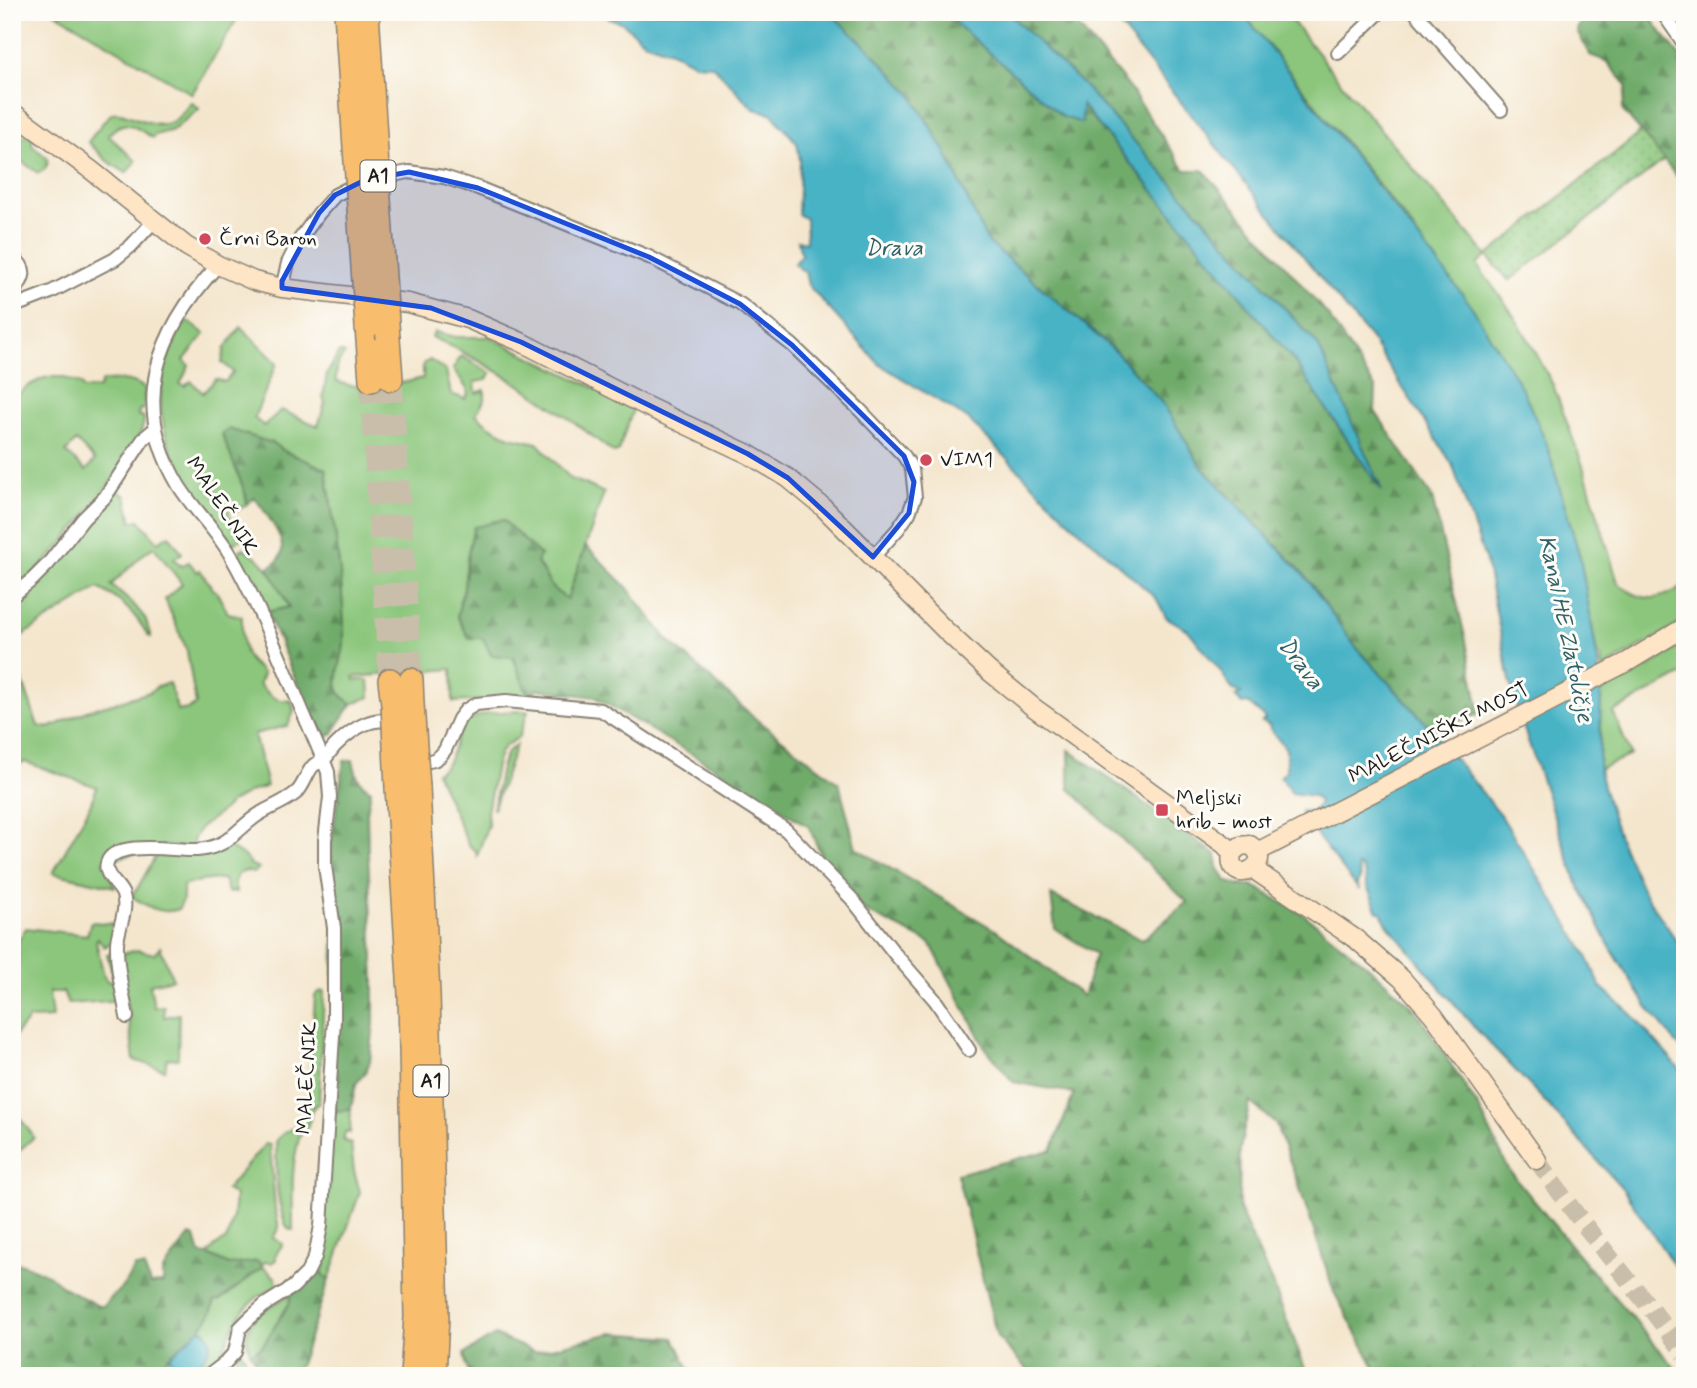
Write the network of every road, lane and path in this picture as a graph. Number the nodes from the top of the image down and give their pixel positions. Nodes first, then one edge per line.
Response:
1 (346, 12) edge
2 (367, 12) edge
3 (1380, 12) edge
4 (1415, 12) edge
5 (1662, 12) edge
6 (1685, 45) edge
7 (1338, 53) dead end
8 (1501, 110) dead end
9 (12, 112) edge
10 (154, 221) junction
11 (12, 256) edge
12 (218, 265) junction
13 (282, 288) junction
14 (12, 294) edge
15 (12, 307) edge
16 (155, 429) junction
17 (873, 556) junction
18 (12, 596) edge
19 (1685, 627) edge
20 (401, 680) tunnel mouth
21 (324, 760) junction
22 (407, 787) junction
23 (1260, 855) junction
24 (127, 1017) dead end
25 (969, 1050) dead end
26 (1537, 1160) tunnel mouth
27 (225, 1363) junction
28 (208, 1376) edge
29 (229, 1376) edge
30 (412, 1376) edge
31 (434, 1376) edge

1 - 2 highway, A1, bridge
3 - 7 street
4 - 8 street
5 - 6 street
9 - 10 street
10 - 12 street
10 - 15 street
11 - 14 street
12 - 13 street
12 - 16 street, MALEČNIK
13 - 17 street
13 - 17 street
16 - 18 street
16 - 21 street, MALEČNIK
17 - 23 street
19 - 23 street, MALEČNIŠKI MOST
20 - 22 highway, A1, bridge
21 - 24 street
21 - 25 street
21 - 27 street, MALEČNIK
22 - 30 highway, A1
22 - 31 highway, A1
23 - 26 street
27 - 28 street
27 - 29 street

